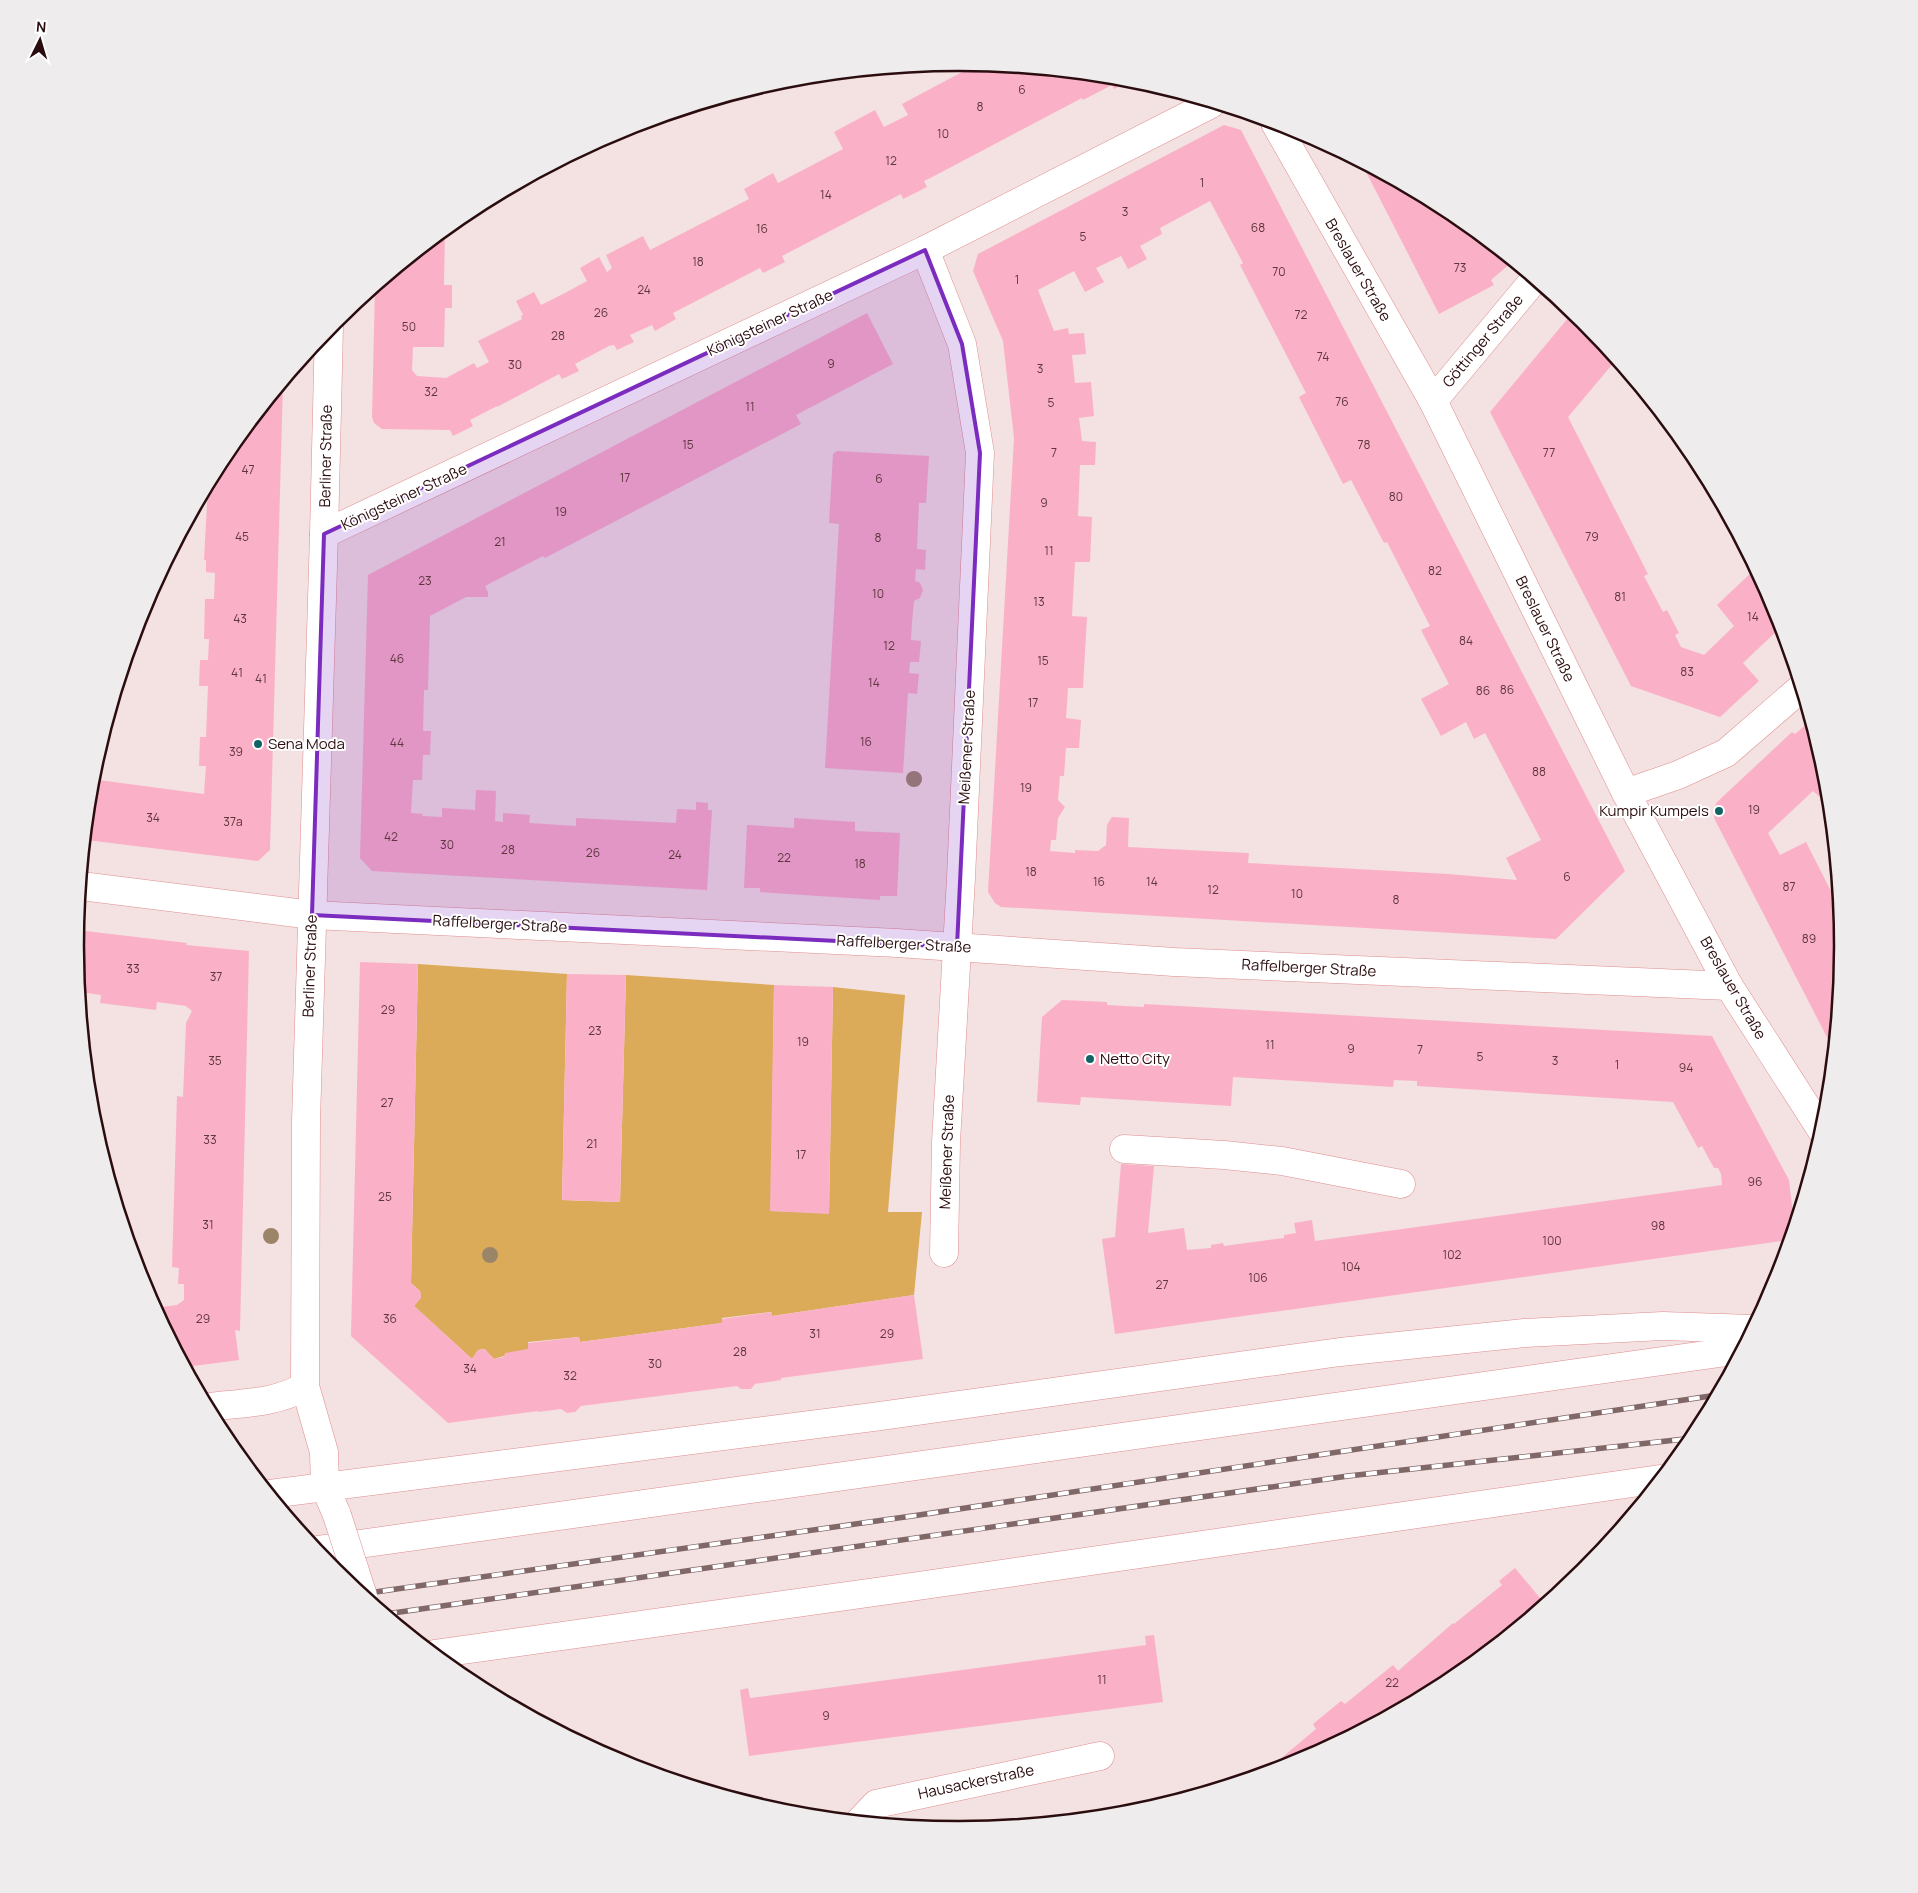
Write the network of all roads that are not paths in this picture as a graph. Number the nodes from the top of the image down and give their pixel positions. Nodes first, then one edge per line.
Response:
1 (1205, 107) edge
2 (1281, 133) edge
3 (925, 250) junction
4 (1531, 284) edge
5 (329, 340) edge
6 (1432, 401) junction
7 (324, 534) junction
8 (1796, 692) edge
9 (1626, 793) junction
10 (86, 887) edge
11 (312, 915) junction
12 (957, 947) junction
13 (1729, 986) junction
14 (1816, 1122) edge
15 (1124, 1149) dead end
16 (1401, 1184) dead end
17 (944, 1253) dead end
18 (1746, 1329) edge
19 (1735, 1351) edge
20 (304, 1386) junction
21 (215, 1406) edge
22 (1652, 1480) edge
23 (325, 1487) junction
24 (276, 1493) edge
25 (325, 1549) edge
26 (359, 1583) edge
27 (443, 1653) edge
28 (1100, 1756) dead end
29 (865, 1816) edge

1 - 3 main road, Königsteiner Straße
2 - 6 main road, Breslauer Straße
3 - 7 main road, Königsteiner Straße
3 - 12 main road, Meißener Straße
4 - 6 main road, Göttinger Straße
5 - 7 main road, Berliner Straße
6 - 9 main road, Breslauer Straße
7 - 11 main road, Berliner Straße
8 - 9 main road
9 - 13 main road, Breslauer Straße
10 - 11 main road, Raffelberger Straße
11 - 12 main road, Raffelberger Straße
11 - 20 main road, Berliner Straße
12 - 13 main road, Raffelberger Straße
12 - 17 main road, Meißener Straße
13 - 14 main road, Breslauer Straße
15 - 16 main road
18 - 23 main road
19 - 25 main road
20 - 21 main road
20 - 23 main road, Berliner Straße
22 - 27 main road
23 - 24 main road
23 - 26 main road, Berliner Straße, bridge
28 - 29 main road, Hausackerstraße

